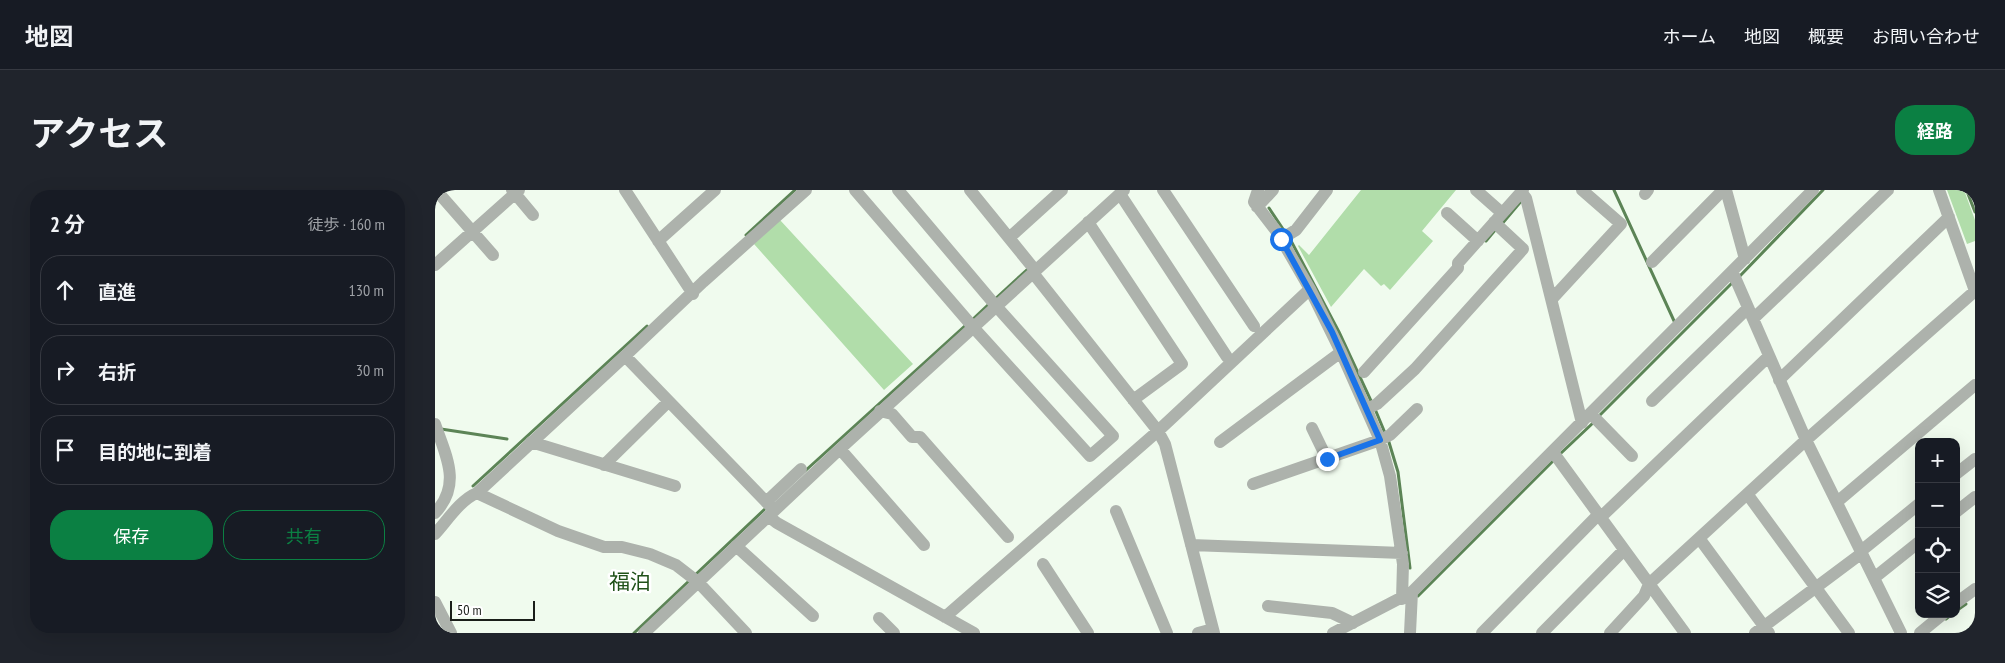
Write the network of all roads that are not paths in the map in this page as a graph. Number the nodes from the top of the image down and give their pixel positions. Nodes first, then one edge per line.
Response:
1 (435, 190) edge
2 (625, 190) edge
3 (715, 190) edge
4 (806, 190) edge
5 (855, 190) edge
6 (898, 190) edge
7 (970, 190) edge
8 (1163, 190) edge
9 (1258, 190) edge
10 (1273, 190) edge
11 (1327, 190) edge
12 (1476, 190) edge
13 (1582, 190) edge
14 (1813, 190) edge
15 (1888, 190) edge
16 (1939, 190) edge
17 (515, 191) edge
18 (1122, 192) edge
19 (1054, 193) edge
20 (1521, 193) edge
21 (1730, 193) edge
22 (1257, 207) junction
23 (1447, 213) dead end
24 (533, 214) dead end
25 (1949, 217) junction
26 (1087, 222) junction
27 (1499, 222) junction
28 (472, 232) junction
29 (1286, 236) junction
30 (1009, 238) junction
31 (658, 241) junction
32 (1478, 241) junction
33 (493, 255) dead end
34 (1745, 259) junction
35 (1652, 262) dead end
36 (435, 264) edge
37 (1033, 269) junction
38 (1735, 277) junction
39 (1310, 289) junction
40 (690, 290) junction
41 (1975, 291) edge
42 (1551, 299) junction
43 (993, 302) junction
44 (1751, 314) junction
45 (970, 324) junction
46 (1254, 326) dead end
47 (1341, 352) junction
48 (625, 356) junction
49 (1769, 356) junction
50 (1227, 357) dead end
51 (1364, 372) dead end
52 (1779, 380) junction
53 (1975, 385) edge
54 (1133, 400) junction
55 (1652, 401) dead end
56 (668, 402) junction
57 (1371, 407) junction
58 (1417, 409) dead end
59 (881, 412) junction
60 (1592, 419) junction
61 (435, 424) edge
62 (1312, 428) dead end
63 (1158, 431) junction
64 (1384, 438) junction
65 (1919, 438) edge
66 (1807, 440) junction
67 (531, 442) junction
68 (1220, 442) dead end
69 (1915, 442) edge
70 (840, 449) junction
71 (1555, 455) junction
72 (1632, 456) dead end
73 (1327, 459) junction
74 (1975, 460) edge
75 (604, 465) junction
76 (801, 469) dead end
77 (1960, 471) edge
78 (1253, 484) dead end
79 (675, 486) dead end
80 (477, 493) junction
81 (448, 494) junction
82 (1748, 495) junction
83 (1975, 497) edge
84 (466, 501) junction
85 (1837, 502) junction
86 (769, 507) junction
87 (1915, 507) edge
88 (1960, 509) edge
89 (1117, 511) dead end
90 (435, 513) edge
91 (1599, 517) junction
92 (435, 534) edge
93 (1008, 537) dead end
94 (1699, 538) junction
95 (924, 545) dead end
96 (1191, 545) junction
97 (1915, 545) edge
98 (736, 546) junction
99 (1624, 550) junction
100 (1862, 552) junction
101 (1402, 553) junction
102 (1043, 564) dead end
103 (1874, 578) junction
104 (695, 579) junction
105 (1649, 584) junction
106 (1816, 588) junction
107 (1975, 589) edge
108 (1407, 595) junction
109 (1960, 601) edge
110 (435, 602) edge
111 (1268, 606) dead end
112 (813, 616) dead end
113 (945, 617) junction
114 (879, 618) dead end
115 (1938, 618) edge
116 (1353, 623) junction
117 (1213, 631) edge
118 (1680, 631) edge
119 (1763, 631) edge
120 (451, 633) edge
121 (644, 633) edge
122 (746, 633) edge
123 (894, 633) edge
124 (974, 633) edge
125 (1089, 633) edge
126 (1167, 633) edge
127 (1198, 633) edge
128 (1333, 633) edge
129 (1410, 633) edge
130 (1482, 633) edge
131 (1542, 633) edge
132 (1609, 633) edge
133 (1849, 633) edge
134 (1901, 633) edge
135 (1920, 633) edge

1 - 28 street
2 - 31 street
3 - 31 street
4 - 40 street
5 - 45 street
6 - 43 street
7 - 30 street
8 - 46 street
9 - 22 street
10 - 22 street
11 - 29 street
12 - 27 street
13 - 42 street
14 - 34 street
15 - 44 street
16 - 25 street
17 - 24 street
17 - 28 street
18 - 26 street
18 - 50 street
19 - 30 street
20 - 27 street
20 - 42 street
21 - 34 street
21 - 35 street
22 - 29 street
23 - 32 street
25 - 41 street
25 - 52 street
26 - 37 street
26 - 54 street
27 - 32 street
27 - 57 street
28 - 33 street
28 - 36 street
29 - 39 street
30 - 37 street
31 - 40 street
32 - 51 street
34 - 38 street
37 - 43 street
37 - 54 street
38 - 44 street
38 - 60 street
39 - 47 street
39 - 63 street
40 - 48 street
41 - 66 street
42 - 60 street
43 - 45 street
43 - 45 street
44 - 49 street
44 - 55 street
45 - 59 street
47 - 57 street
47 - 68 street
48 - 56 street
48 - 67 street
49 - 52 street
49 - 91 street
52 - 66 street
53 - 65 street
54 - 63 street
56 - 75 street
56 - 86 street
57 - 64 street
58 - 64 street
59 - 70 street
59 - 93 street
60 - 71 street
60 - 72 street
61 - 81 street
62 - 73 street
63 - 96 street
63 - 113 street
64 - 73 street
64 - 101 street
66 - 82 street
66 - 85 street
67 - 75 street
67 - 80 street
69 - 85 street
70 - 86 street
70 - 95 street
71 - 91 street
71 - 108 street
73 - 78 street
74 - 77 street
75 - 79 street
76 - 86 street
80 - 84 street
80 - 104 street
81 - 84 street
81 - 90 street
82 - 94 street
82 - 106 street
83 - 88 street
84 - 92 street
85 - 100 street
86 - 98 street
86 - 113 street
87 - 100 street
89 - 126 street
91 - 99 street
91 - 130 street
94 - 105 street
94 - 119 street
96 - 101 street
96 - 117 street
97 - 103 street
98 - 104 street
98 - 112 street
99 - 105 street
99 - 131 street
100 - 103 street
100 - 106 street
101 - 108 street
102 - 125 street
103 - 134 street
104 - 121 street
104 - 122 street
105 - 118 street
105 - 132 street
106 - 119 street
106 - 133 street
107 - 109 street
108 - 116 street
108 - 129 street
110 - 120 street
111 - 116 street
113 - 124 street
114 - 123 street
115 - 135 street
116 - 128 street
117 - 127 street

